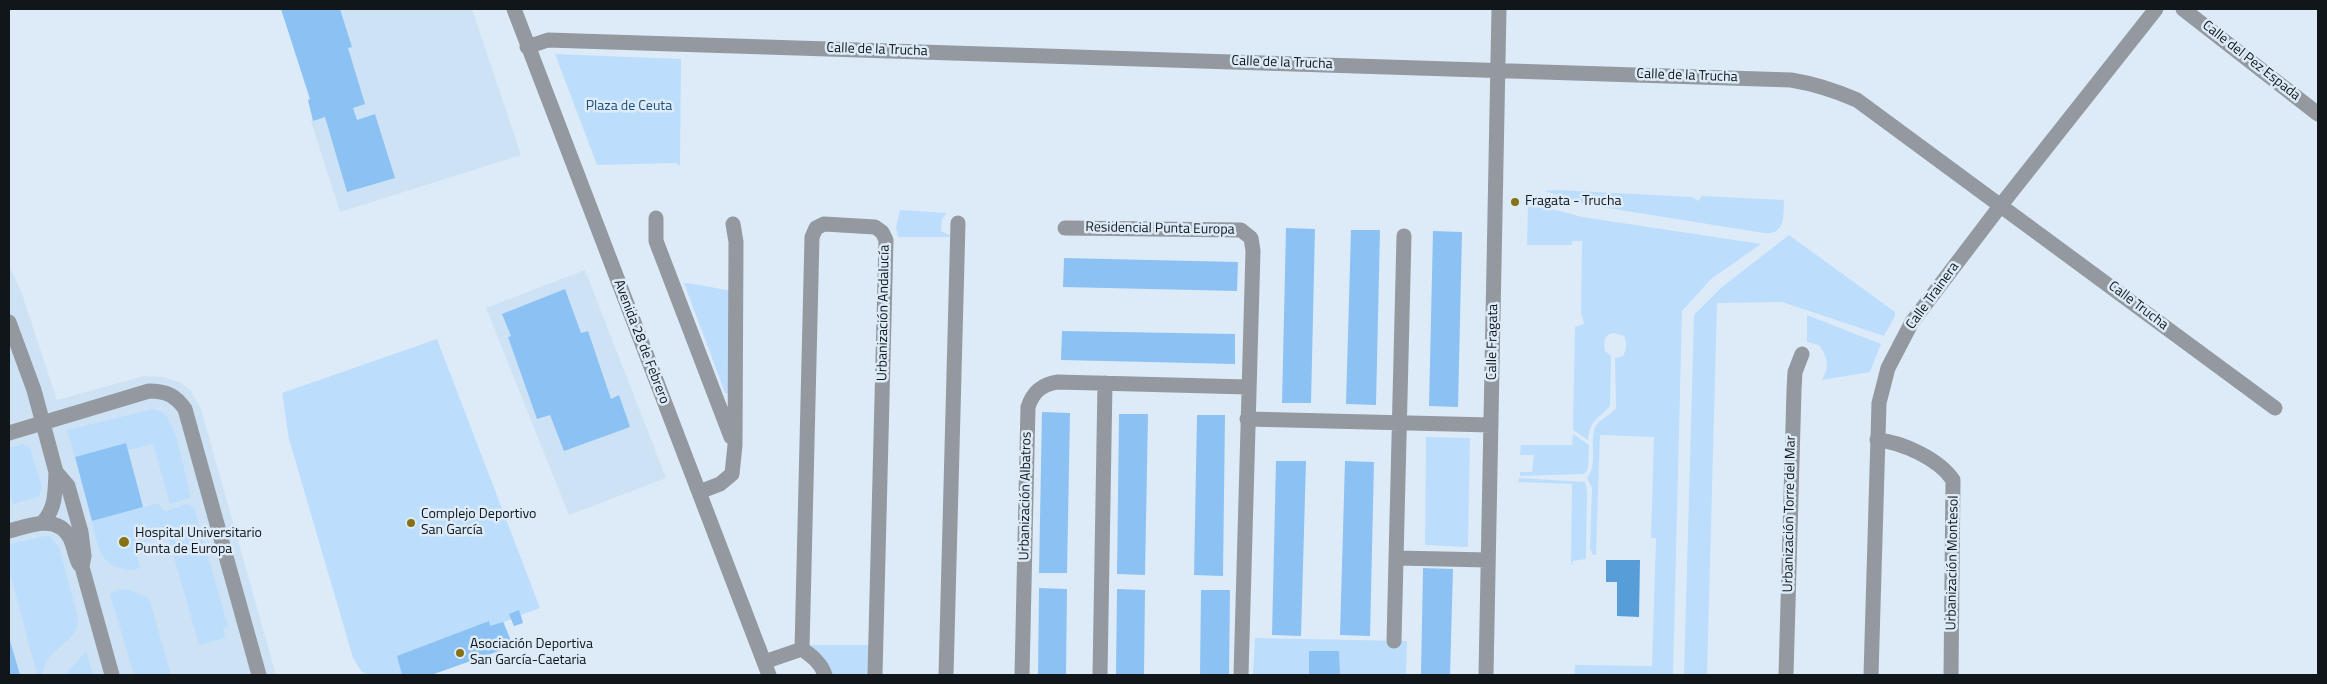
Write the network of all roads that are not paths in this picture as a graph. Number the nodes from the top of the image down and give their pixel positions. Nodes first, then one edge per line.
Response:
1 (514, 9) edge
2 (1499, 9) edge
3 (2156, 9) edge
4 (2183, 9) edge
5 (527, 47) junction
6 (1498, 69) junction
7 (2318, 114) edge
8 (2001, 205) junction
9 (656, 218) dead end
10 (958, 223) dead end
11 (733, 224) dead end
12 (1065, 228) dead end
13 (1404, 236) dead end
14 (9, 322) edge
15 (1802, 354) dead end
16 (1105, 383) junction
17 (1248, 387) junction
18 (2274, 408) dead end
19 (1247, 419) junction
20 (1400, 422) junction
21 (43, 423) junction
22 (1491, 425) junction
23 (9, 433) edge
24 (1877, 440) junction
25 (735, 445) junction
26 (56, 472) junction
27 (699, 492) junction
28 (44, 522) junction
29 (9, 531) edge
30 (1397, 558) junction
31 (1488, 560) junction
32 (82, 567) junction
33 (1394, 641) dead end
34 (802, 649) junction
35 (767, 669) edge
36 (112, 675) edge
37 (259, 675) edge
38 (825, 675) edge
39 (875, 675) edge
40 (946, 675) edge
41 (1022, 675) edge
42 (1100, 675) edge
43 (1241, 675) edge
44 (1486, 675) edge
45 (1786, 675) edge
46 (1871, 675) edge
47 (1951, 675) edge

1 - 5 street, Avenida 28 de Febrero
2 - 6 street, Calle Fragata
3 - 8 street, Calle Trainera
4 - 7 street, Calle del Pez Espada
5 - 6 street, Calle de la Trucha
5 - 27 street, Avenida 28 de Febrero
6 - 8 street, Calle de la Trucha
6 - 22 street, Calle Fragata
8 - 18 street, Calle Trucha
8 - 24 street, Calle Trainera
9 - 25 street
10 - 40 street
11 - 25 street
12 - 17 street, Residencial Punta Europa
13 - 20 street
14 - 21 street
15 - 45 street, Urbanización Torre del Mar
16 - 17 street, Urbanización Albatros
16 - 41 street, Urbanización Albatros
16 - 42 street
17 - 19 street, Residencial Punta Europa
19 - 20 street
19 - 43 street, Residencial Punta Europa
20 - 22 street
20 - 30 street
21 - 23 street
21 - 26 street
21 - 37 street
22 - 31 street, Calle Fragata
24 - 46 street, Calle Trainera
24 - 47 street, Urbanización Montesol
25 - 27 street
26 - 28 street
26 - 32 street
27 - 35 street, Avenida 28 de Febrero
28 - 29 street
28 - 32 street
30 - 31 street
30 - 33 street
31 - 44 street, Calle Fragata
32 - 36 street
34 - 35 street
34 - 38 street
34 - 39 street, Urbanización Andalucía

